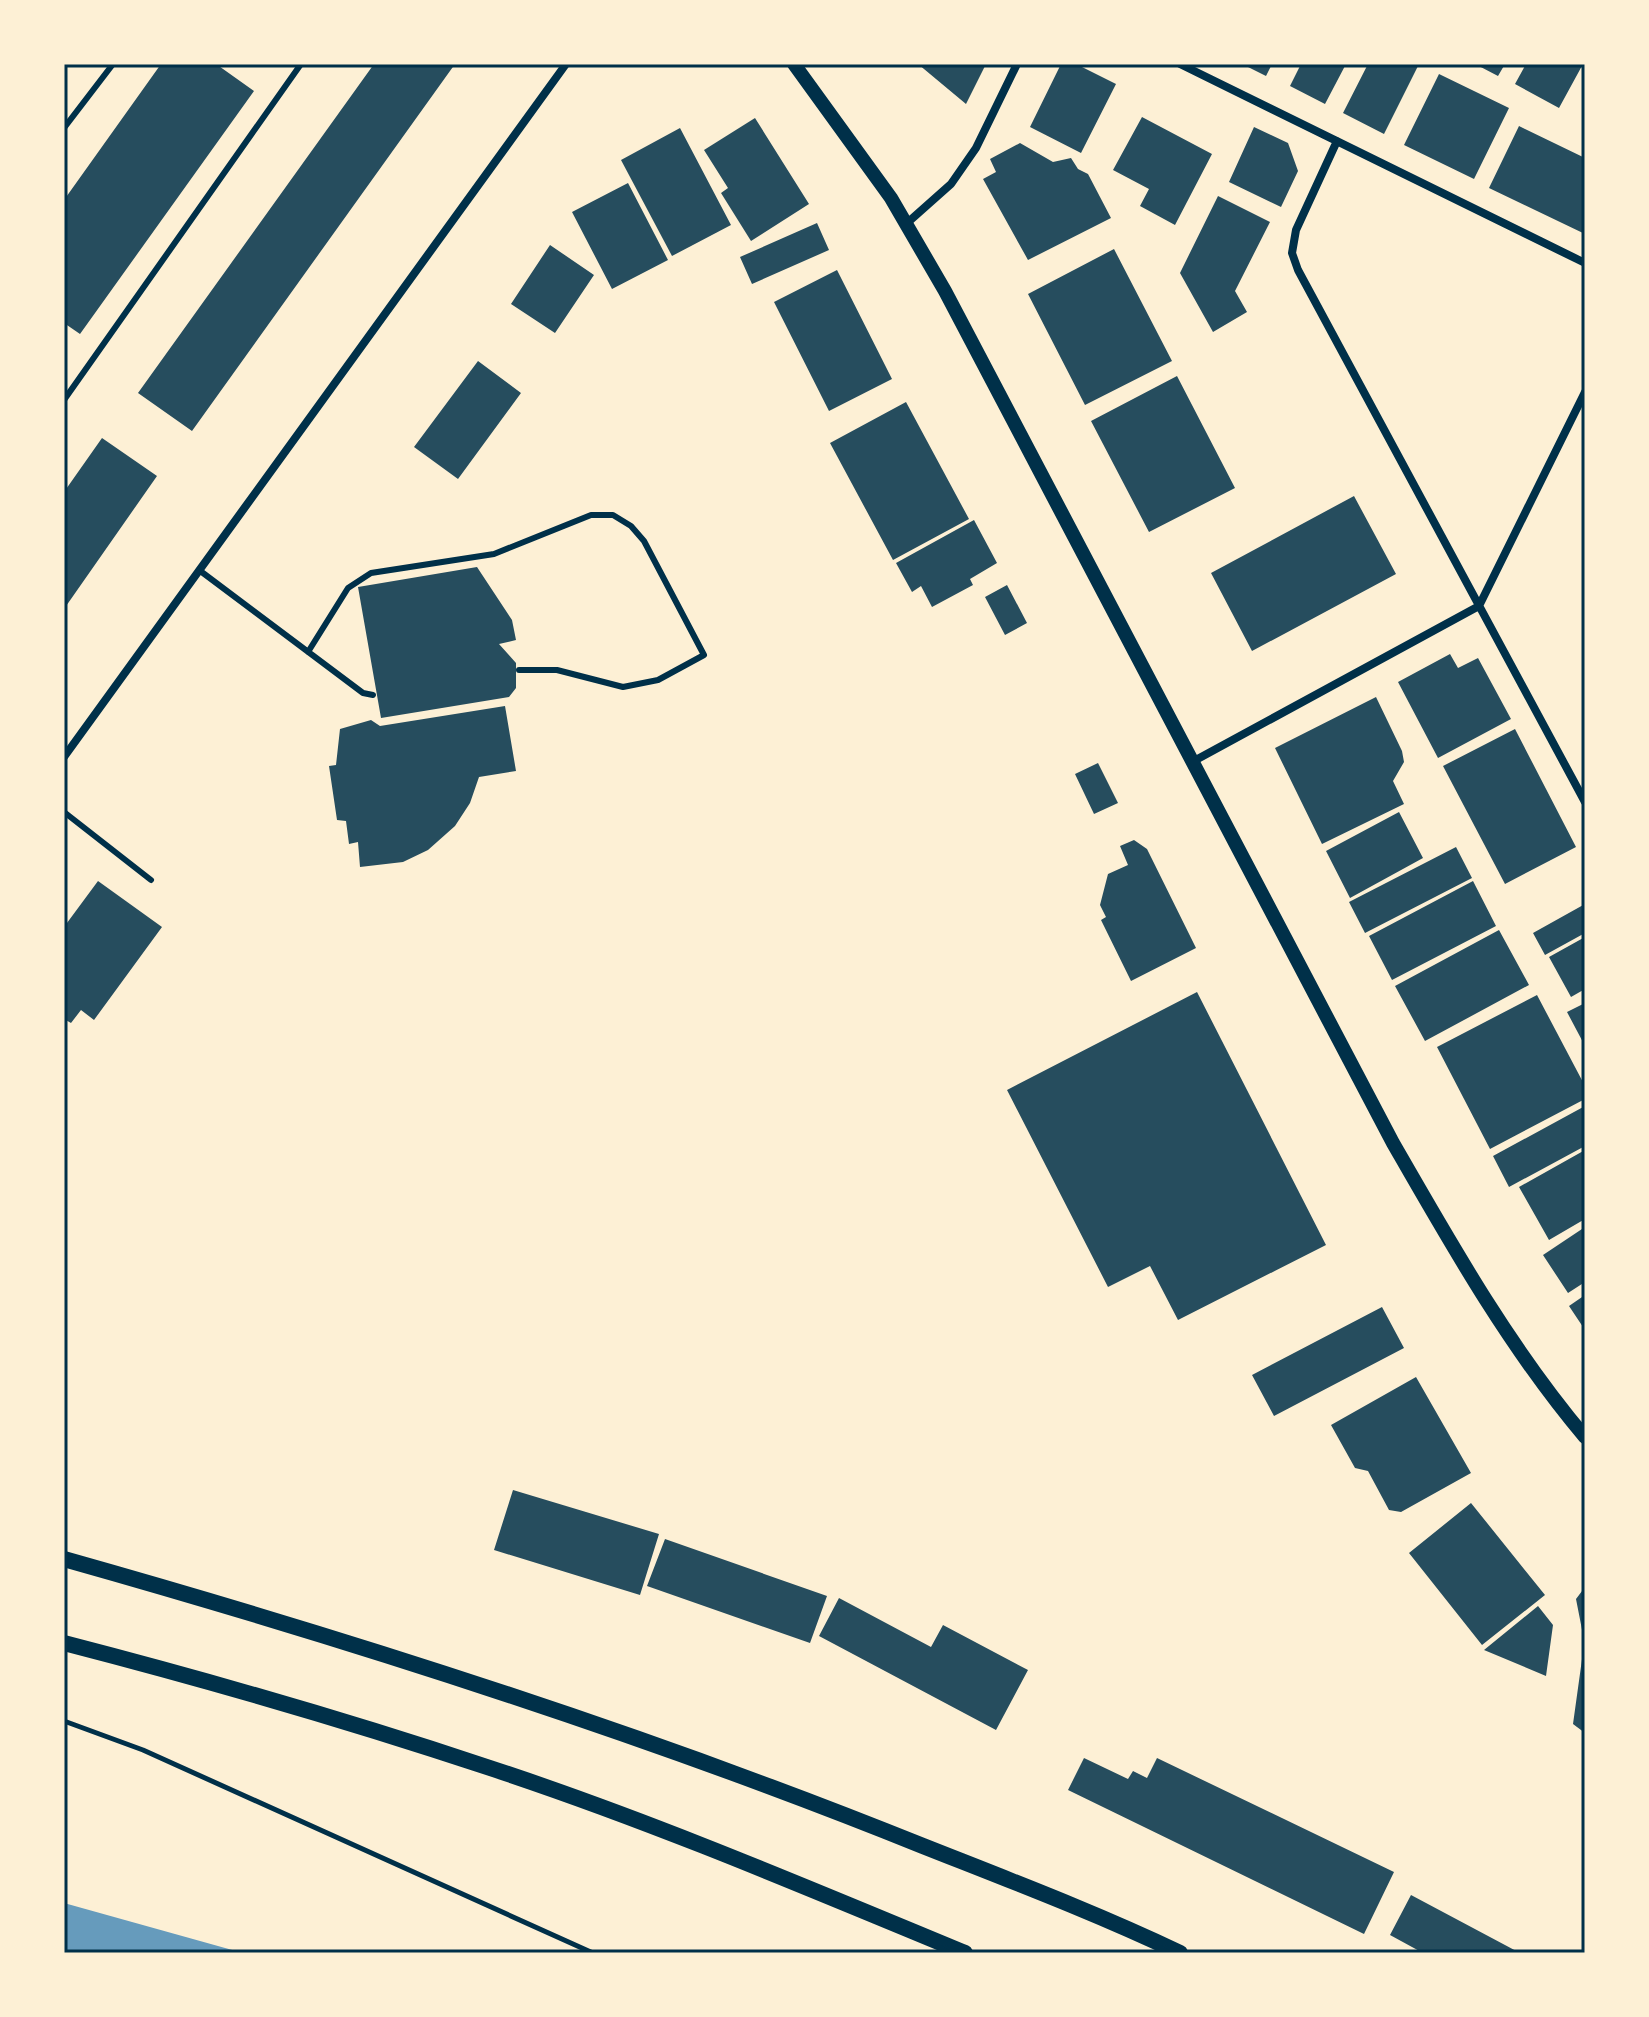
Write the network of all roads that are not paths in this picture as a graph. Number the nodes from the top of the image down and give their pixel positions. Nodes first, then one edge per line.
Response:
1 (113, 64) edge
2 (301, 64) edge
3 (566, 64) edge
4 (794, 64) edge
5 (1017, 64) edge
6 (1180, 64) edge
7 (64, 128) edge
8 (1337, 141) junction
9 (906, 224) junction
10 (1585, 263) edge
11 (1585, 392) edge
12 (64, 400) edge
13 (199, 570) junction
14 (1479, 606) junction
15 (308, 652) junction
16 (519, 670) dead end
17 (373, 695) dead end
18 (64, 757) edge
19 (1192, 762) junction
20 (1585, 802) edge
21 (64, 812) edge
22 (151, 880) dead end
23 (1585, 1437) edge
24 (64, 1559) edge
25 (64, 1643) edge
26 (965, 1953) edge
27 (1180, 1953) edge

1 - 7 lane
2 - 12 lane
3 - 13 street
4 - 9 street
5 - 9 street
6 - 8 street
8 - 10 street
8 - 14 street
9 - 19 street
11 - 14 street
13 - 15 lane
13 - 18 street
14 - 19 street
14 - 20 street
15 - 16 lane
15 - 17 lane
19 - 23 street
21 - 22 lane
24 - 27 main road
25 - 26 main road

